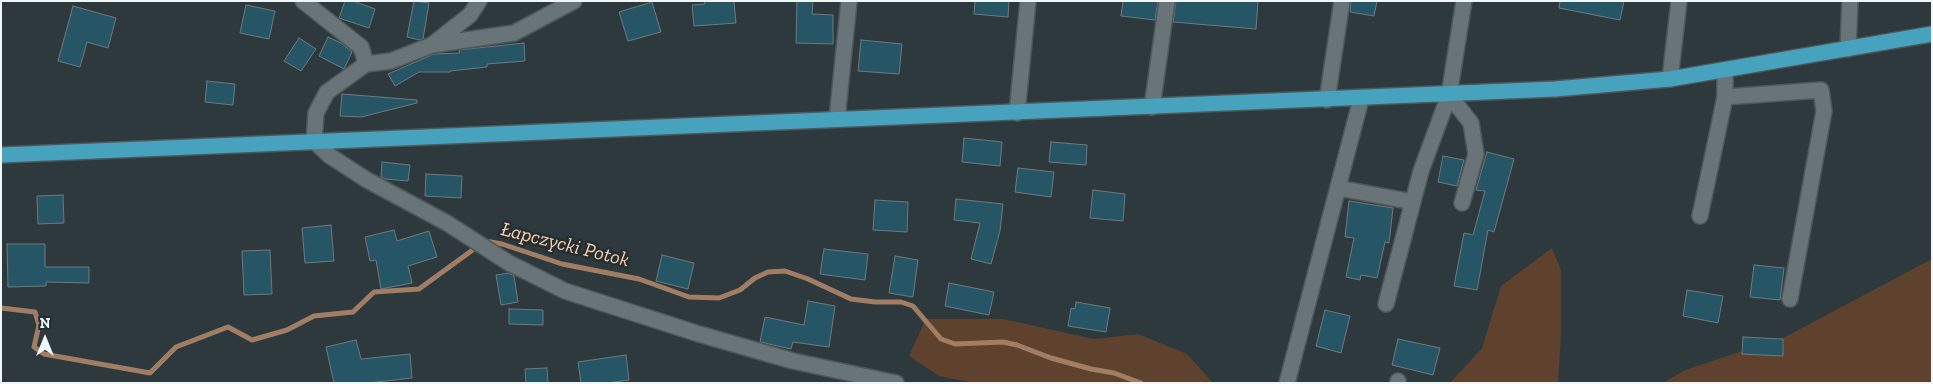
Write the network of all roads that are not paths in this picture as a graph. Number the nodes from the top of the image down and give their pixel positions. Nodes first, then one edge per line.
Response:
1 (303, 1) edge
2 (480, 1) edge
3 (574, 1) edge
4 (850, 1) edge
5 (1028, 1) edge
6 (1167, 1) edge
7 (1342, 1) edge
8 (1464, 1) edge
9 (1679, 1) edge
10 (1850, 1) edge
11 (1932, 34) edge
12 (432, 45) junction
13 (1848, 49) junction
14 (366, 64) junction
15 (1725, 70) junction
16 (1670, 79) junction
17 (1449, 95) junction
18 (1725, 97) junction
19 (1361, 98) junction
20 (1327, 100) junction
21 (1152, 107) junction
22 (1017, 113) junction
23 (837, 120) junction
24 (314, 141) junction
25 (1, 154) edge
26 (1338, 188) junction
27 (1413, 202) junction
28 (1462, 203) dead end
29 (1700, 216) dead end
30 (1790, 298) dead end
31 (1386, 304) dead end
32 (896, 383) edge
33 (1287, 383) edge

1 - 14 street
2 - 12 street
3 - 12 street
4 - 23 street
5 - 22 street
6 - 21 street
7 - 20 street
8 - 17 street
9 - 16 street
10 - 13 street
11 - 13 main road
12 - 14 street
13 - 15 main road
14 - 24 street
15 - 16 main road
15 - 18 street
16 - 17 main road
17 - 19 main road
17 - 27 street
17 - 28 street
18 - 29 street
18 - 30 street
19 - 20 main road
19 - 26 street
20 - 21 main road
21 - 22 main road
22 - 23 main road
23 - 24 main road
24 - 25 main road
24 - 32 street
26 - 27 street
26 - 33 street
27 - 31 street

